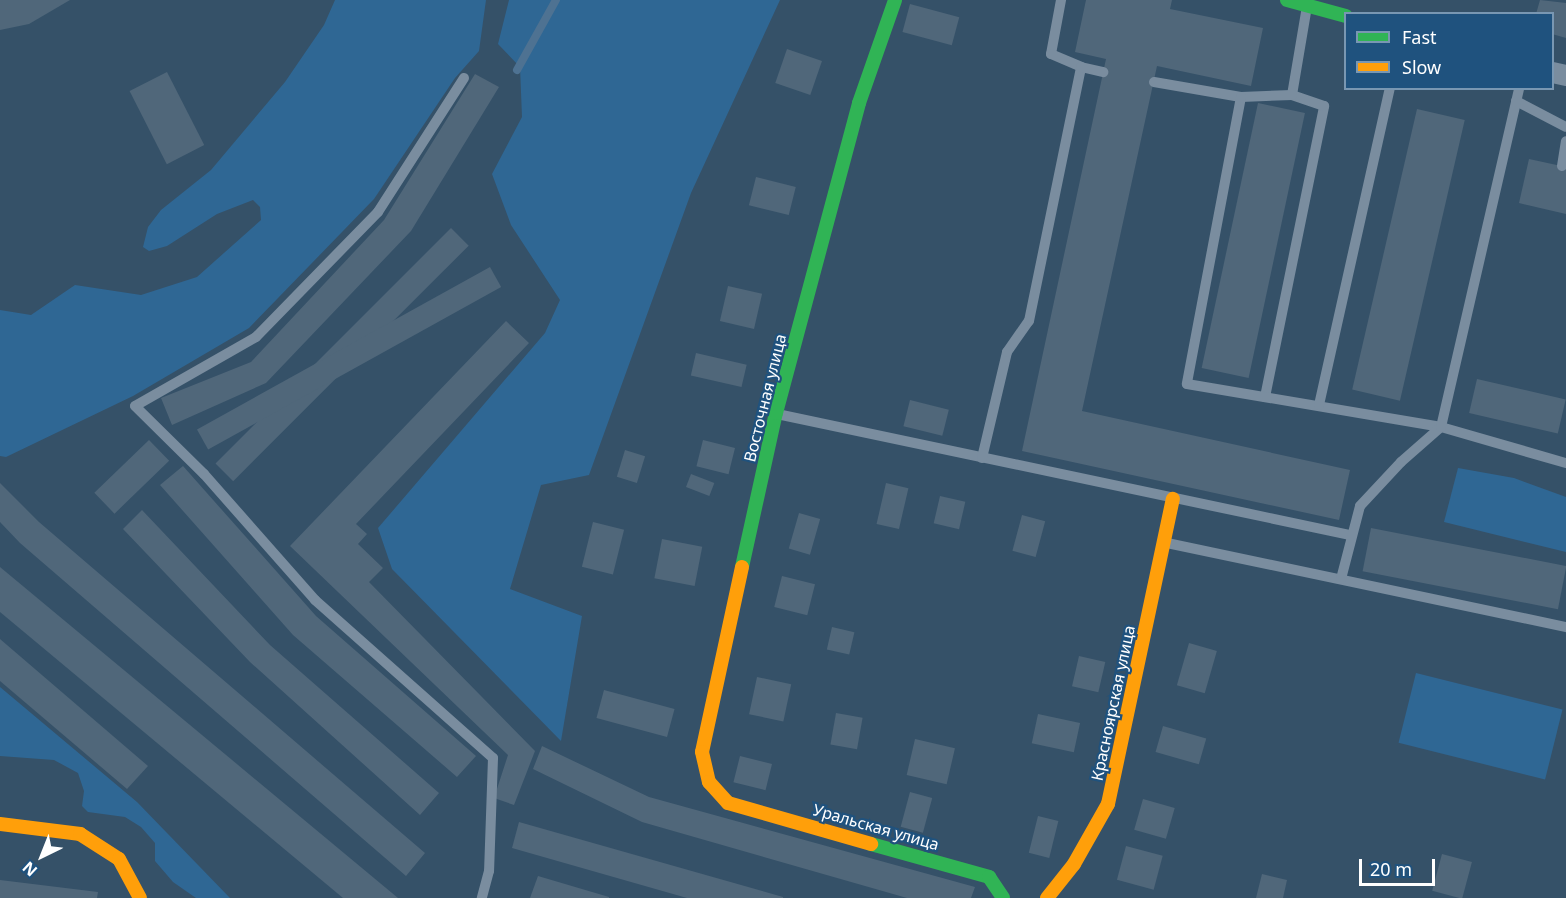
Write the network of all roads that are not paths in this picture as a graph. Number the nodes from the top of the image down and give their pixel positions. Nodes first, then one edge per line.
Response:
1 (895, 0) edge
2 (1061, 0) edge
3 (1287, 0) edge
4 (1307, 6) junction
5 (1344, 15) edge
6 (1081, 67) junction
7 (1103, 72) dead end
8 (464, 78) dead end
9 (1154, 82) dead end
10 (1390, 90) edge
11 (1519, 90) edge
12 (1292, 95) junction
13 (1241, 97) junction
14 (1516, 101) junction
15 (1566, 127) edge
16 (1566, 141) edge
17 (1562, 166) dead end
18 (1265, 397) junction
19 (1319, 405) junction
20 (776, 413) junction
21 (1441, 427) junction
22 (982, 458) junction
23 (1566, 463) edge
24 (1173, 499) junction
25 (1350, 535) junction
26 (1164, 542) junction
27 (1341, 579) junction
28 (1566, 627) edge
29 (728, 803) joint
30 (0, 824) edge
31 (140, 898) edge
32 (482, 898) edge
33 (1003, 898) edge
34 (1047, 898) edge

1 - 20 street, Восточная улица
2 - 6 lane
3 - 4 street
4 - 5 street
4 - 12 lane
6 - 7 lane
6 - 22 lane
8 - 32 lane
9 - 13 lane
10 - 19 lane
11 - 14 lane
12 - 13 lane
12 - 18 lane
13 - 18 lane
14 - 15 lane
14 - 21 lane
16 - 17 lane
18 - 19 lane
19 - 21 lane
20 - 22 lane
20 - 29 street, Восточная улица
21 - 23 lane
21 - 25 lane
22 - 24 lane
24 - 25 lane
24 - 26 street, Красноярская улица
25 - 27 lane
26 - 27 lane
26 - 34 street, Красноярская улица
27 - 28 lane
29 - 33 street, Уральская улица
30 - 31 street

